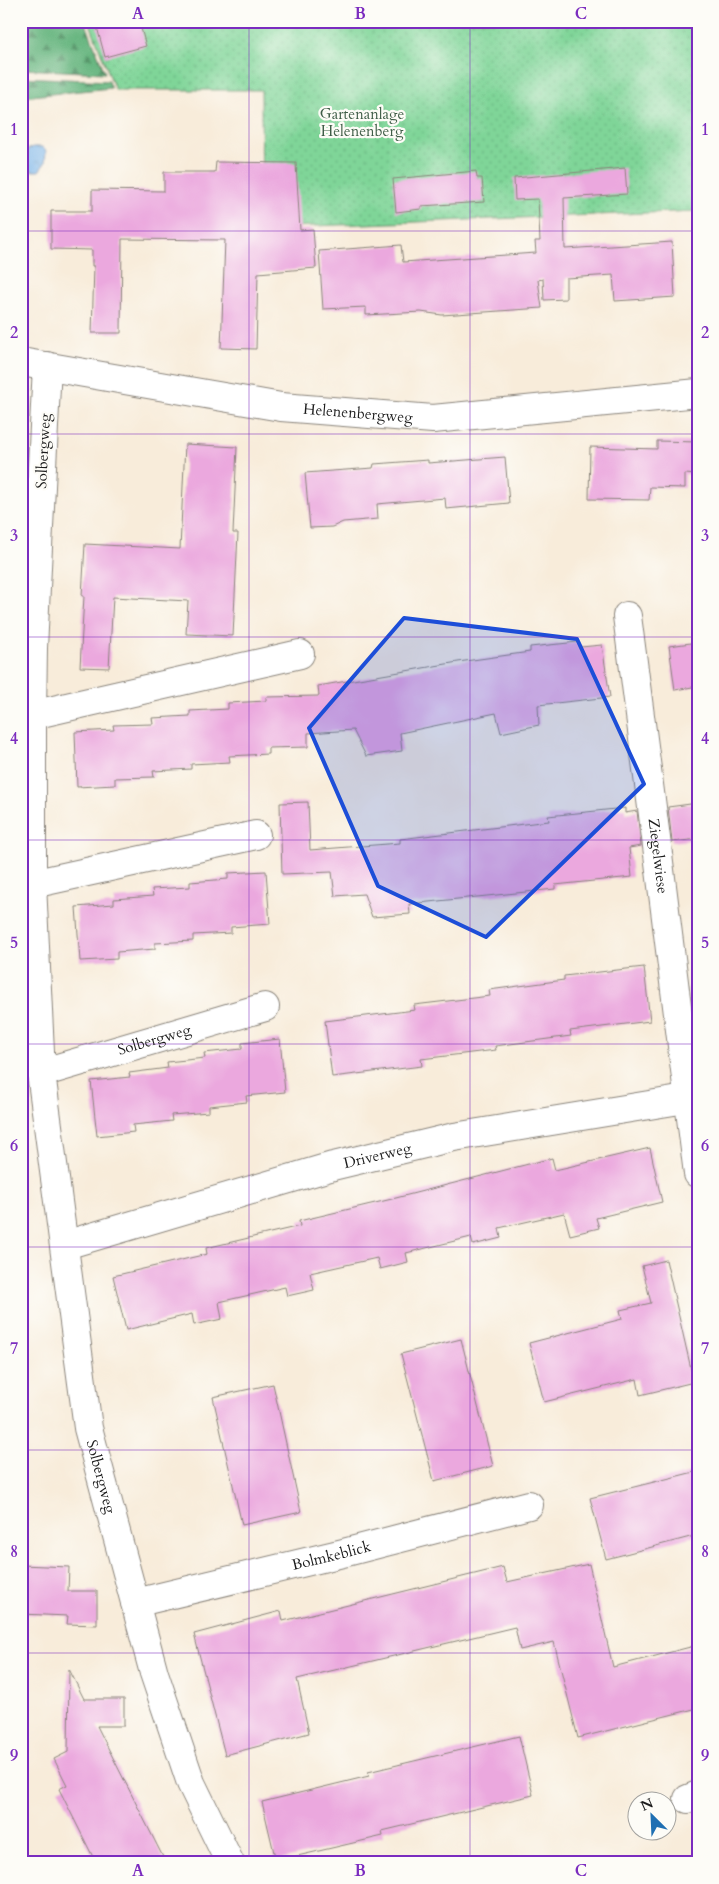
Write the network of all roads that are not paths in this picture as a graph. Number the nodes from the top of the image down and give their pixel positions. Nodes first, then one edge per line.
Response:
1 (34, 364) edge
2 (698, 394) edge
3 (627, 616) dead end
4 (300, 654) dead end
5 (32, 715) junction
6 (256, 835) dead end
7 (32, 884) junction
8 (265, 1007) dead end
9 (41, 1073) junction
10 (693, 1097) edge
11 (698, 1174) edge
12 (65, 1245) junction
13 (529, 1505) dead end
14 (135, 1603) junction
15 (230, 1863) edge

1 - 2 street, Helenenbergweg
1 - 5 street, Solbergweg
3 - 10 street, Ziegelwiese
4 - 5 street
5 - 7 street, Solbergweg
6 - 7 street
7 - 9 street, Solbergweg
8 - 9 street, Solbergweg
9 - 12 street, Solbergweg
10 - 11 street, Ziegelwiese
10 - 12 street, Driverweg
12 - 14 street, Solbergweg
13 - 14 street, Bolmkeblick
14 - 15 street, Solbergweg

